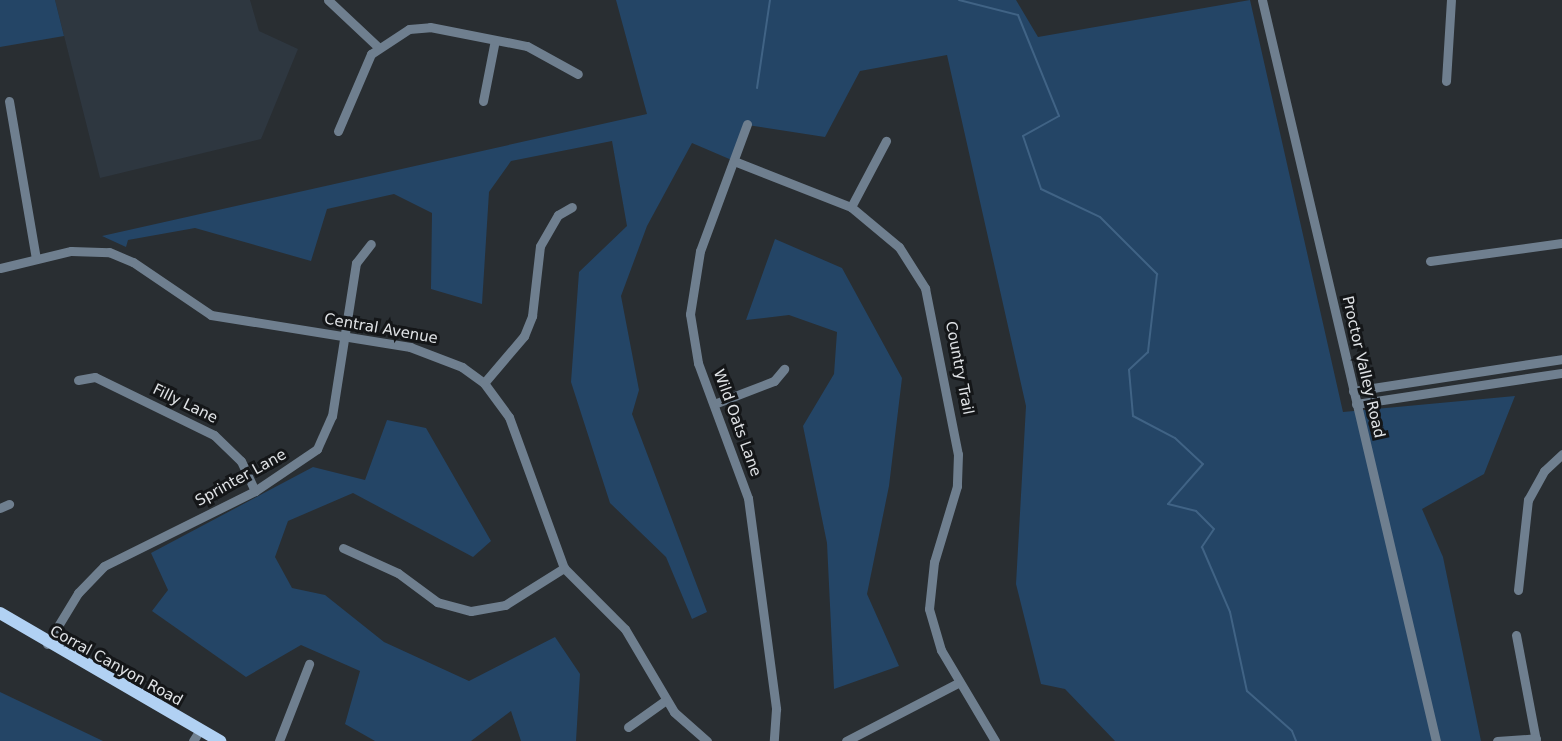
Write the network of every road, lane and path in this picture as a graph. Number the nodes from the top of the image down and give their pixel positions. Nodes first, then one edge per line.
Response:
1 (328, 0) edge
2 (1262, 0) edge
3 (1451, 0) edge
4 (495, 40) junction
5 (378, 48) junction
6 (578, 74) dead end
7 (1446, 81) dead end
8 (9, 101) dead end
9 (483, 101) dead end
10 (747, 124) dead end
11 (338, 131) dead end
12 (886, 141) dead end
13 (734, 161) junction
14 (572, 207) dead end
15 (851, 207) junction
16 (1562, 243) edge
17 (371, 244) dead end
18 (36, 259) junction
19 (1430, 261) dead end
20 (0, 268) edge
21 (344, 337) junction
22 (1562, 359) edge
23 (784, 369) dead end
24 (1562, 374) edge
25 (78, 380) dead end
26 (483, 382) junction
27 (1353, 391) junction
28 (714, 404) junction
29 (1356, 404) junction
30 (1562, 454) edge
31 (255, 491) junction
32 (343, 548) dead end
33 (564, 568) junction
34 (1518, 590) dead end
35 (0, 613) edge
36 (1516, 635) dead end
37 (47, 644) junction
38 (309, 664) dead end
39 (958, 683) junction
40 (666, 700) junction
41 (628, 727) dead end
42 (196, 735) edge
43 (1536, 740) edge
44 (220, 741) edge
45 (279, 741) edge
46 (707, 741) edge
47 (774, 741) edge
48 (846, 741) edge
49 (995, 741) edge
50 (1436, 741) edge
51 (1497, 741) edge

1 - 5 street
2 - 27 street, Proctor Valley Road
3 - 7 street
4 - 5 street
4 - 6 street
4 - 9 street
5 - 11 street
8 - 18 street
10 - 13 street, Wild Oats Lane
12 - 15 street
13 - 15 street, Country Trail
13 - 28 street, Wild Oats Lane
14 - 26 street
15 - 39 street, Country Trail
16 - 19 street
17 - 21 street, Sprinter Lane
18 - 20 street, Central Avenue
18 - 21 street, Central Avenue
21 - 26 street, Central Avenue
21 - 31 street, Sprinter Lane
22 - 27 street
23 - 28 street
24 - 29 street
25 - 31 street, Filly Lane
26 - 33 street, Central Avenue
27 - 29 street, Proctor Valley Road
28 - 47 street, Wild Oats Lane
29 - 50 street, Proctor Valley Road
30 - 34 street
31 - 37 street, Sprinter Lane
32 - 33 street
33 - 40 street, Central Avenue
35 - 37 main road, Corral Canyon Road
36 - 43 street
37 - 42 main road, Corral Canyon Road
38 - 45 street
39 - 48 street
39 - 49 street, Country Trail
40 - 41 street
40 - 46 street, Central Avenue
42 - 44 main road, Corral Canyon Road
43 - 51 street

